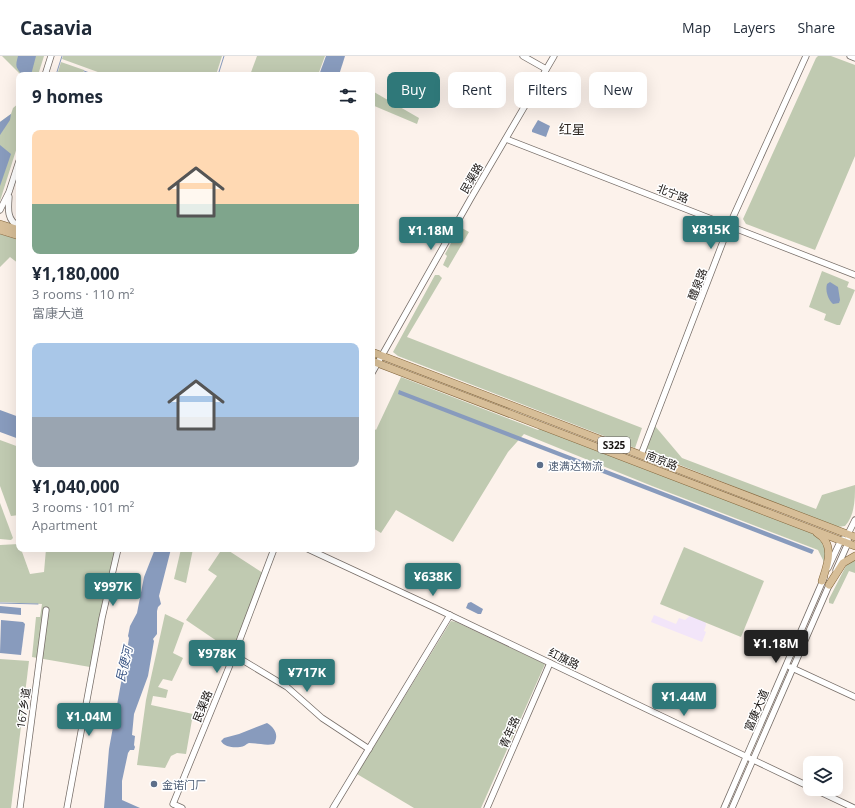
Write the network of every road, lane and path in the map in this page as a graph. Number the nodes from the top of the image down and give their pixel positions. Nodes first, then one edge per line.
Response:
1 (51, 56) edge
2 (523, 56) edge
3 (554, 56) edge
4 (806, 56) edge
5 (850, 56) edge
6 (855, 58) edge
7 (546, 69) junction
8 (46, 72) edge
9 (506, 139) junction
10 (16, 171) edge
11 (10, 192) junction
12 (0, 210) edge
13 (0, 224) edge
14 (16, 225) edge
15 (729, 226) junction
16 (16, 229) edge
17 (0, 230) edge
18 (16, 235) edge
19 (855, 275) edge
20 (375, 353) edge
21 (382, 356) junction
22 (375, 362) edge
23 (641, 455) junction
24 (855, 520) edge
25 (803, 526) junction
26 (852, 536) edge
27 (848, 543) edge
28 (117, 552) edge
29 (273, 552) edge
30 (314, 552) edge
31 (855, 556) edge
32 (826, 583) junction
33 (46, 610) dead end
34 (450, 615) junction
35 (234, 655) junction
36 (550, 663) junction
37 (786, 665) junction
38 (792, 668) junction
39 (855, 697) edge
40 (369, 749) junction
41 (746, 757) junction
42 (752, 760) junction
43 (803, 784) edge
44 (829, 796) edge
45 (20, 808) edge
46 (68, 808) edge
47 (182, 808) edge
48 (333, 808) edge
49 (487, 808) edge
50 (724, 808) edge
51 (732, 808) edge
52 (854, 808) edge

1 - 8 street
2 - 7 street
3 - 7 street, 民渠路
4 - 15 street, 醴泉路
5 - 6 street
7 - 9 street, 民渠路
9 - 15 street, 北宁路
9 - 21 street, 民渠路
10 - 11 street
11 - 12 street
11 - 14 street
13 - 16 main road
15 - 19 street, 北宁路
15 - 23 street, 醴泉路
17 - 18 main road
20 - 21 main road, 南京路 / S325
21 - 22 street, 民渠路
21 - 23 main road, 南京路 / S325
22 - 25 main road, 南京路 / S325
23 - 26 main road, 南京路 / S325
24 - 26 street, 富康大道
25 - 27 main road, 南京路 / S325
25 - 32 main road
26 - 27 street, 富康大道
27 - 32 street, 富康大道
28 - 46 street
29 - 35 street, 民渠路
30 - 34 street, 红旗路
31 - 32 main road
32 - 37 street, 富康大道
32 - 38 street, 富康大道
33 - 45 street, 167乡道
34 - 36 street, 红旗路
34 - 40 street
35 - 40 street
35 - 47 street, 民渠路
36 - 41 street, 红旗路
36 - 49 street, 青年路
37 - 38 street
37 - 41 street, 富康大道
38 - 39 street
38 - 42 street, 富康大道
40 - 48 street
41 - 42 street, 红旗路
41 - 50 street, 富康大道
42 - 43 street, 红旗路
42 - 51 street, 富康大道
44 - 52 street

